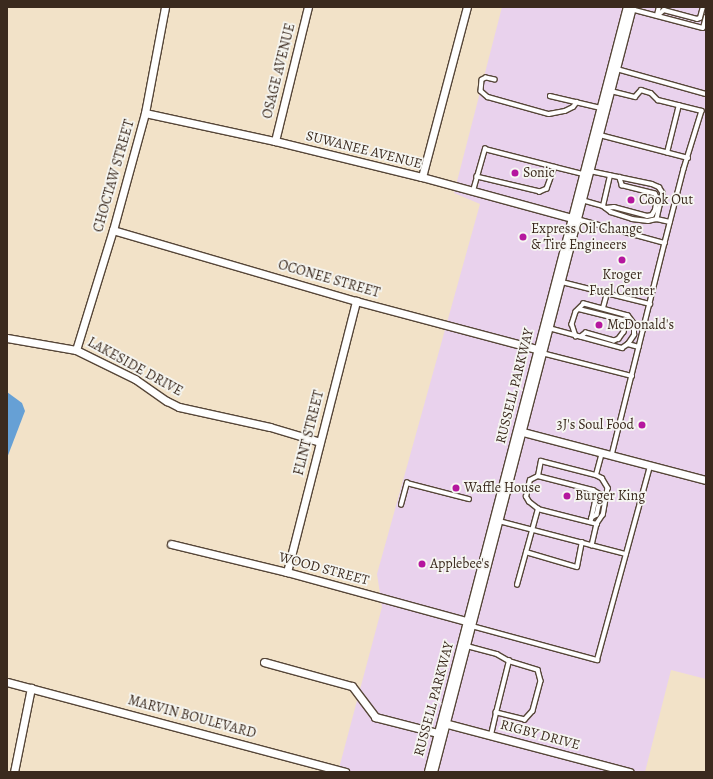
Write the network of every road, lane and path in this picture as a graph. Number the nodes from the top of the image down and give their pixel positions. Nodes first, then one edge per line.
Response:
1 (165, 7) edge
2 (308, 7) edge
3 (467, 7) edge
4 (659, 7) edge
5 (703, 7) edge
6 (630, 8) edge
7 (657, 16) junction
8 (706, 17) edge
9 (614, 68) junction
10 (495, 80) dead end
11 (608, 91) junction
12 (706, 94) edge
13 (550, 96) dead end
14 (577, 102) junction
15 (679, 105) junction
16 (604, 108) junction
17 (145, 113) junction
18 (597, 134) junction
19 (275, 141) junction
20 (667, 152) junction
21 (688, 158) junction
22 (555, 167) junction
23 (587, 172) junction
24 (610, 176) junction
25 (422, 177) junction
26 (477, 177) junction
27 (618, 177) junction
28 (473, 191) junction
29 (580, 199) junction
30 (605, 207) junction
31 (576, 219) junction
32 (657, 219) junction
33 (670, 222) junction
34 (113, 230) junction
35 (665, 243) junction
36 (559, 281) junction
37 (607, 293) junction
38 (356, 301) junction
39 (650, 304) junction
40 (603, 308) junction
41 (579, 309) junction
42 (546, 328) junction
43 (634, 329) junction
44 (643, 331) junction
45 (576, 336) junction
46 (581, 337) junction
47 (7, 338) edge
48 (628, 344) junction
49 (639, 346) junction
50 (76, 350) junction
51 (539, 351) junction
52 (632, 376) junction
53 (519, 431) junction
54 (320, 442) junction
55 (602, 453) junction
56 (612, 456) junction
57 (650, 466) junction
58 (596, 475) junction
59 (538, 476) junction
60 (706, 480) edge
61 (469, 499) dead end
62 (401, 505) dead end
63 (538, 509) junction
64 (496, 520) junction
65 (591, 520) junction
66 (597, 524) junction
67 (533, 529) junction
68 (582, 542) junction
69 (171, 544) dead end
70 (592, 545) junction
71 (526, 552) junction
72 (626, 554) junction
73 (287, 572) junction
74 (517, 585) dead end
75 (469, 624) junction
76 (464, 646) junction
77 (509, 661) junction
78 (264, 662) dead end
79 (7, 682) edge
80 (32, 688) junction
81 (496, 713) junction
82 (442, 728) junction
83 (491, 735) junction
84 (14, 772) edge
85 (345, 772) edge
86 (431, 772) edge
87 (630, 772) edge

1 - 17 street, CHOCTAW STREET
2 - 19 street, OSAGE AVENUE
3 - 25 street
4 - 7 lane
5 - 7 lane
6 - 7 lane
6 - 9 main road, RUSSELL PARKWAY
7 - 8 lane
9 - 11 main road, RUSSELL PARKWAY
9 - 12 lane
10 - 14 lane
11 - 15 lane
11 - 16 main road, RUSSELL PARKWAY
13 - 14 lane
14 - 16 lane
15 - 20 lane
15 - 21 lane
16 - 18 main road, RUSSELL PARKWAY
17 - 19 street, SUWANEE AVENUE
17 - 34 street, CHOCTAW STREET
18 - 20 lane
18 - 23 main road, RUSSELL PARKWAY
19 - 25 street, SUWANEE AVENUE
20 - 21 lane
21 - 33 lane
22 - 23 lane
22 - 26 lane
22 - 26 lane
23 - 24 lane
23 - 29 main road, RUSSELL PARKWAY
24 - 27 lane
24 - 30 lane
25 - 28 street, SUWANEE AVENUE
26 - 28 lane
27 - 30 lane
27 - 32 lane
28 - 31 street, SUWANEE AVENUE
29 - 30 lane
29 - 31 main road, RUSSELL PARKWAY
30 - 32 lane
31 - 35 lane
31 - 36 main road, RUSSELL PARKWAY
32 - 33 lane
33 - 35 lane
34 - 38 street, OCONEE STREET
34 - 50 street, CHOCTAW STREET
35 - 39 lane
36 - 37 lane
36 - 42 main road, RUSSELL PARKWAY
37 - 39 lane
37 - 40 lane
38 - 51 street, OCONEE STREET
38 - 54 street, FLINT STREET
39 - 44 lane
40 - 41 lane
40 - 43 lane
41 - 45 lane
41 - 46 lane
42 - 45 lane
42 - 51 main road, RUSSELL PARKWAY
43 - 44 lane
43 - 48 lane
44 - 49 lane
45 - 46 lane
46 - 48 lane
47 - 50 street, LAKESIDE DRIVE
48 - 49 lane
49 - 52 lane
50 - 54 street, LAKESIDE DRIVE
51 - 52 lane
51 - 53 main road, RUSSELL PARKWAY
52 - 56 lane
53 - 55 street
53 - 64 main road, RUSSELL PARKWAY
54 - 73 street, FLINT STREET
55 - 56 street
55 - 58 lane
56 - 57 street
57 - 60 street
57 - 72 lane
58 - 59 lane
58 - 66 lane
59 - 63 lane
59 - 65 lane
61 - 62 lane
63 - 65 lane
63 - 67 lane
64 - 67 lane
64 - 75 main road, RUSSELL PARKWAY
65 - 66 lane
66 - 70 lane
67 - 68 lane
67 - 71 lane
68 - 70 lane
68 - 71 lane
69 - 73 street, WOOD STREET
70 - 72 lane
71 - 74 lane
72 - 75 lane
73 - 75 street, WOOD STREET
75 - 76 main road, RUSSELL PARKWAY
76 - 77 lane
76 - 82 main road, RUSSELL PARKWAY
77 - 81 lane
77 - 81 lane
78 - 82 street, RIGBY DRIVE
79 - 80 street, MARVIN BOULEVARD
80 - 84 street
80 - 85 street, MARVIN BOULEVARD
81 - 83 lane
82 - 83 street, RIGBY DRIVE
82 - 86 main road, RUSSELL PARKWAY
83 - 87 street, RIGBY DRIVE

